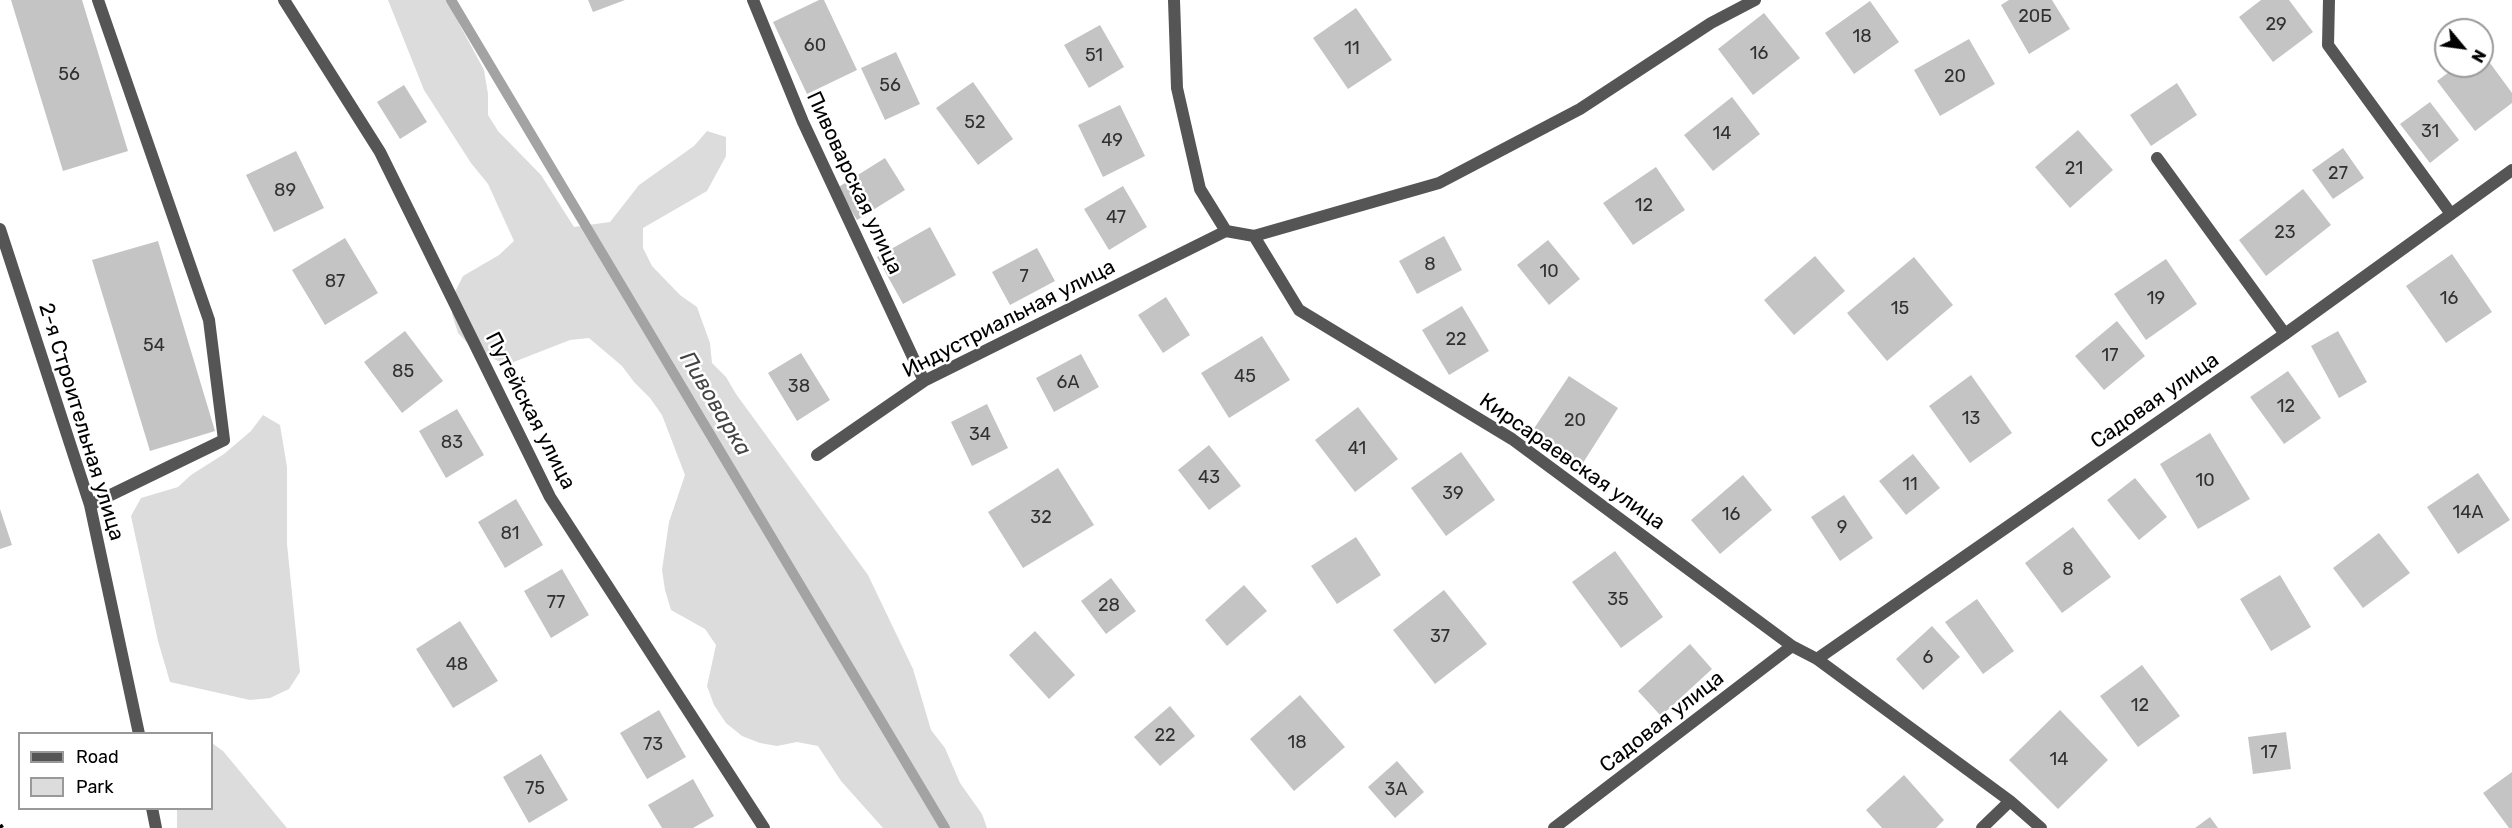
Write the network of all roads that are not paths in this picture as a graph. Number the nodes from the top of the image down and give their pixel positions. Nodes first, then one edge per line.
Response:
1 (98, 0) edge
2 (284, 0) edge
3 (753, 0) edge
4 (1174, 0) edge
5 (1755, 0) edge
6 (2329, 0) edge
7 (2157, 158) dead end
8 (2512, 170) edge
9 (2451, 214) junction
10 (0, 229) edge
11 (1226, 231) junction
12 (1254, 236) junction
13 (2285, 334) junction
14 (924, 381) junction
15 (817, 454) dead end
16 (90, 506) junction
17 (1792, 646) junction
18 (1817, 659) junction
19 (139, 732) edge
20 (2010, 801) junction
21 (152, 810) edge
22 (156, 828) edge
23 (764, 828) edge
24 (1554, 828) edge
25 (1982, 828) edge
26 (2042, 828) edge

1 - 16 street
2 - 23 street, Путейская улица
3 - 14 street, Пивоварская улица
4 - 11 street
5 - 12 street
6 - 9 street
7 - 13 street
8 - 9 street, Садовая улица
9 - 13 street, Садовая улица
10 - 16 street, 2-я Строительная улица
11 - 12 street
11 - 14 street, Индустриальная улица
12 - 17 street, Кирсараевская улица
13 - 18 street, Садовая улица
14 - 15 street, Индустриальная улица
16 - 19 street, 2-я Строительная улица
17 - 18 street, Кирсараевская улица
17 - 24 street, Садовая улица
18 - 20 street, Кирсараевская улица
20 - 25 street
20 - 26 street, Кирсараевская улица
21 - 22 street

